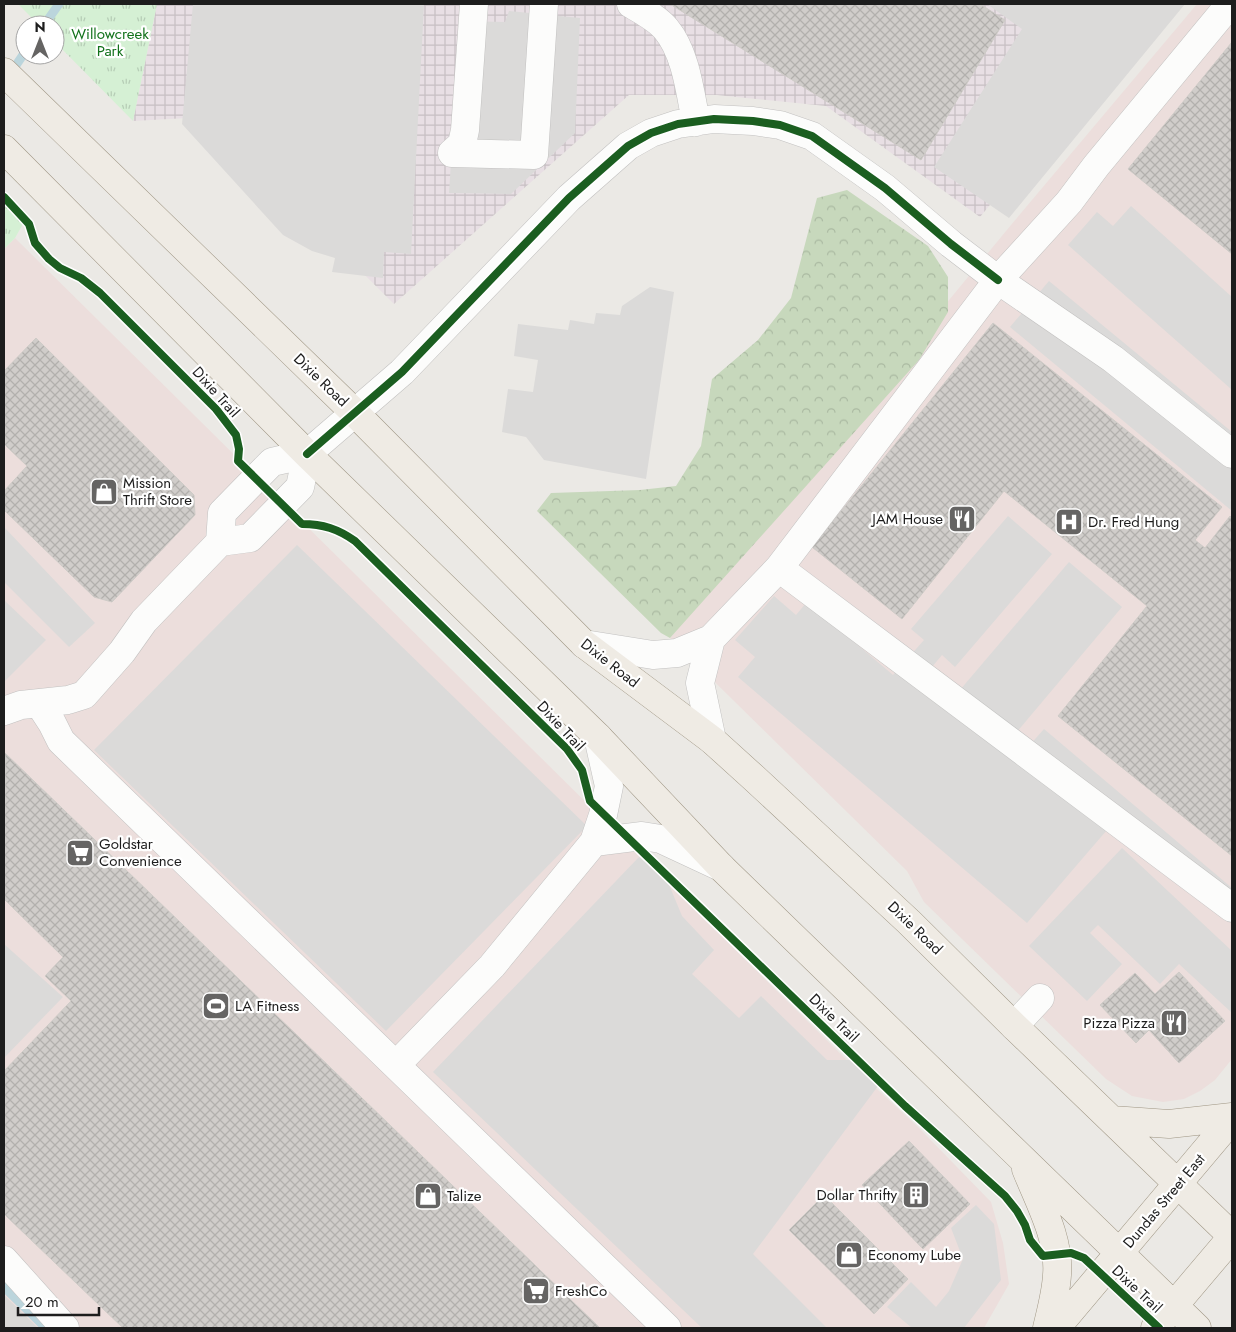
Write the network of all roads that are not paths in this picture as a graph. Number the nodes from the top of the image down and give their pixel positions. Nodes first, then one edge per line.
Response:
1 (474, 4) edge
2 (544, 4) edge
3 (632, 4) edge
4 (1230, 4) edge
5 (4, 72) edge
6 (696, 122) junction
7 (4, 149) edge
8 (998, 280) junction
9 (356, 414) junction
10 (307, 454) junction
11 (1232, 454) edge
12 (220, 542) junction
13 (779, 568) junction
14 (710, 639) junction
15 (584, 644) junction
16 (38, 703) junction
17 (4, 711) edge
18 (598, 737) junction
19 (712, 740) junction
20 (594, 842) junction
21 (722, 868) junction
22 (1232, 908) edge
23 (1040, 998) dead end
24 (1014, 1026) junction
25 (396, 1065) junction
26 (1232, 1118) edge
27 (1112, 1120) junction
28 (1023, 1160) junction
29 (1178, 1183) junction
30 (1232, 1236) edge
31 (1119, 1254) junction
32 (4, 1260) edge
33 (1174, 1306) junction
34 (65, 1328) edge
35 (667, 1328) edge
36 (1047, 1328) edge
37 (1056, 1328) edge
38 (1155, 1328) edge
39 (1197, 1328) edge

1 - 2 street
3 - 6 street
4 - 8 street
5 - 9 main road, Dixie Road
6 - 8 street
6 - 9 street
7 - 10 main road
8 - 11 street
8 - 13 street
9 - 10 street
9 - 15 main road, Dixie Road
10 - 12 street
10 - 12 street
10 - 18 main road
12 - 16 street
13 - 14 street
13 - 22 street
14 - 15 street
14 - 19 street
15 - 19 main road, Dixie Road
16 - 17 street
16 - 25 street
18 - 20 street
18 - 21 main road
19 - 24 main road, Dixie Road
20 - 21 street
20 - 25 street
21 - 28 main road
23 - 24 street
24 - 27 main road, Dixie Road
25 - 35 street
26 - 27 main road
26 - 29 main road, Dundas Street East
27 - 29 main road, Dixie Road
28 - 31 main road
28 - 36 main road
29 - 30 main road, Dixie Road
29 - 31 main road, Dundas Street East
30 - 33 main road
31 - 33 main road
31 - 37 main road, Dundas Street East
32 - 34 street
33 - 38 main road
33 - 39 main road

